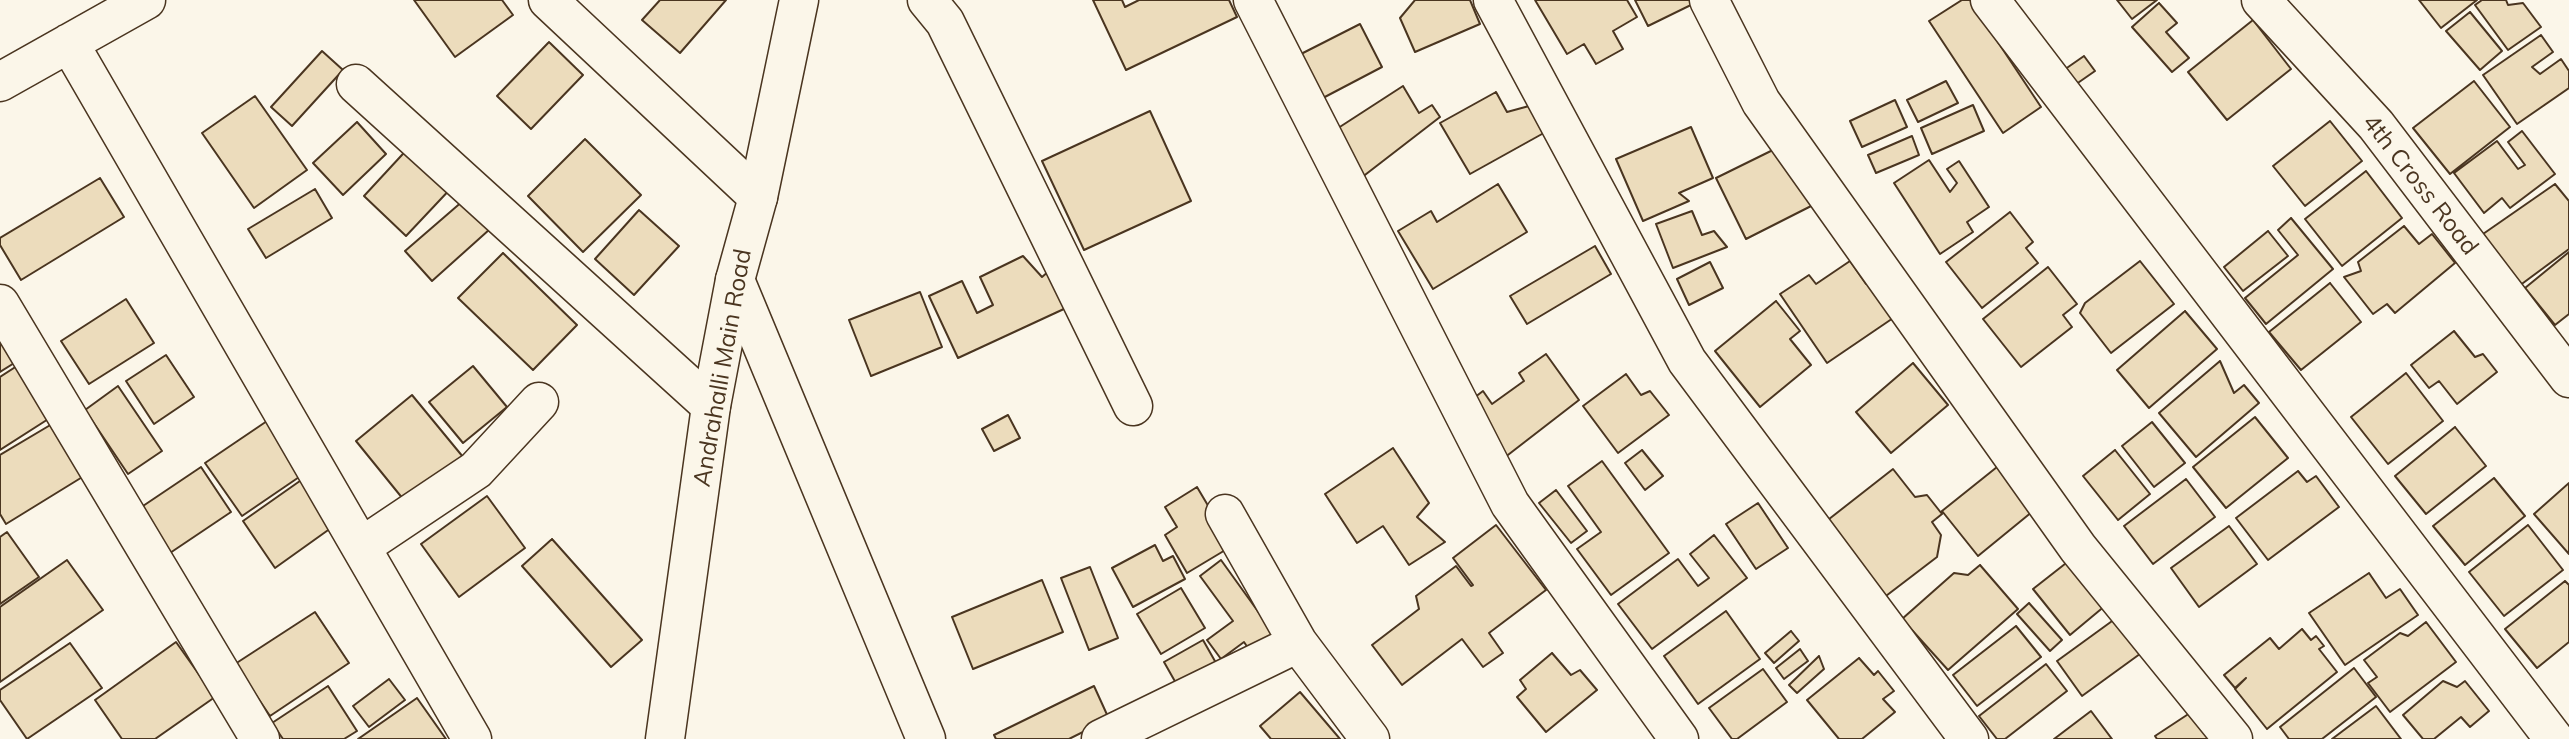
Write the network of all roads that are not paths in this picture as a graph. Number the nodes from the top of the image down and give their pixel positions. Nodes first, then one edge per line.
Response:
1 (146, 0) edge
2 (548, 0) edge
3 (799, 0) edge
4 (927, 0) edge
5 (1253, 0) edge
6 (1493, 0) edge
7 (1709, 0) edge
8 (1990, 0) edge
9 (2261, 0) edge
10 (69, 43) junction
11 (0, 82) edge
12 (356, 84) dead end
13 (758, 197) junction
14 (735, 280) junction
15 (0, 304) edge
16 (2569, 378) edge
17 (539, 402) dead end
18 (711, 406) junction
19 (1133, 406) dead end
20 (1225, 513) dead end
21 (361, 547) junction
22 (1298, 643) junction
23 (260, 739) edge
24 (472, 739) edge
25 (665, 739) edge
26 (926, 739) edge
27 (1101, 739) edge
28 (1370, 739) edge
29 (1679, 739) edge
30 (1969, 739) edge
31 (2233, 739) edge
32 (2554, 739) edge

1 - 10 street
2 - 13 street
3 - 13 street, Andrahalli Main Road
4 - 19 street
5 - 29 street
6 - 30 street
7 - 31 street
8 - 32 street
9 - 16 street, 4th Cross Road
10 - 11 street
10 - 21 street
12 - 18 street
13 - 14 street, Andrahalli Main Road
14 - 18 street, Andrahalli Main Road
14 - 26 street
15 - 23 street
17 - 21 street
18 - 25 street, Andrahalli Main Road
20 - 22 street
21 - 24 street
22 - 27 street
22 - 28 street

